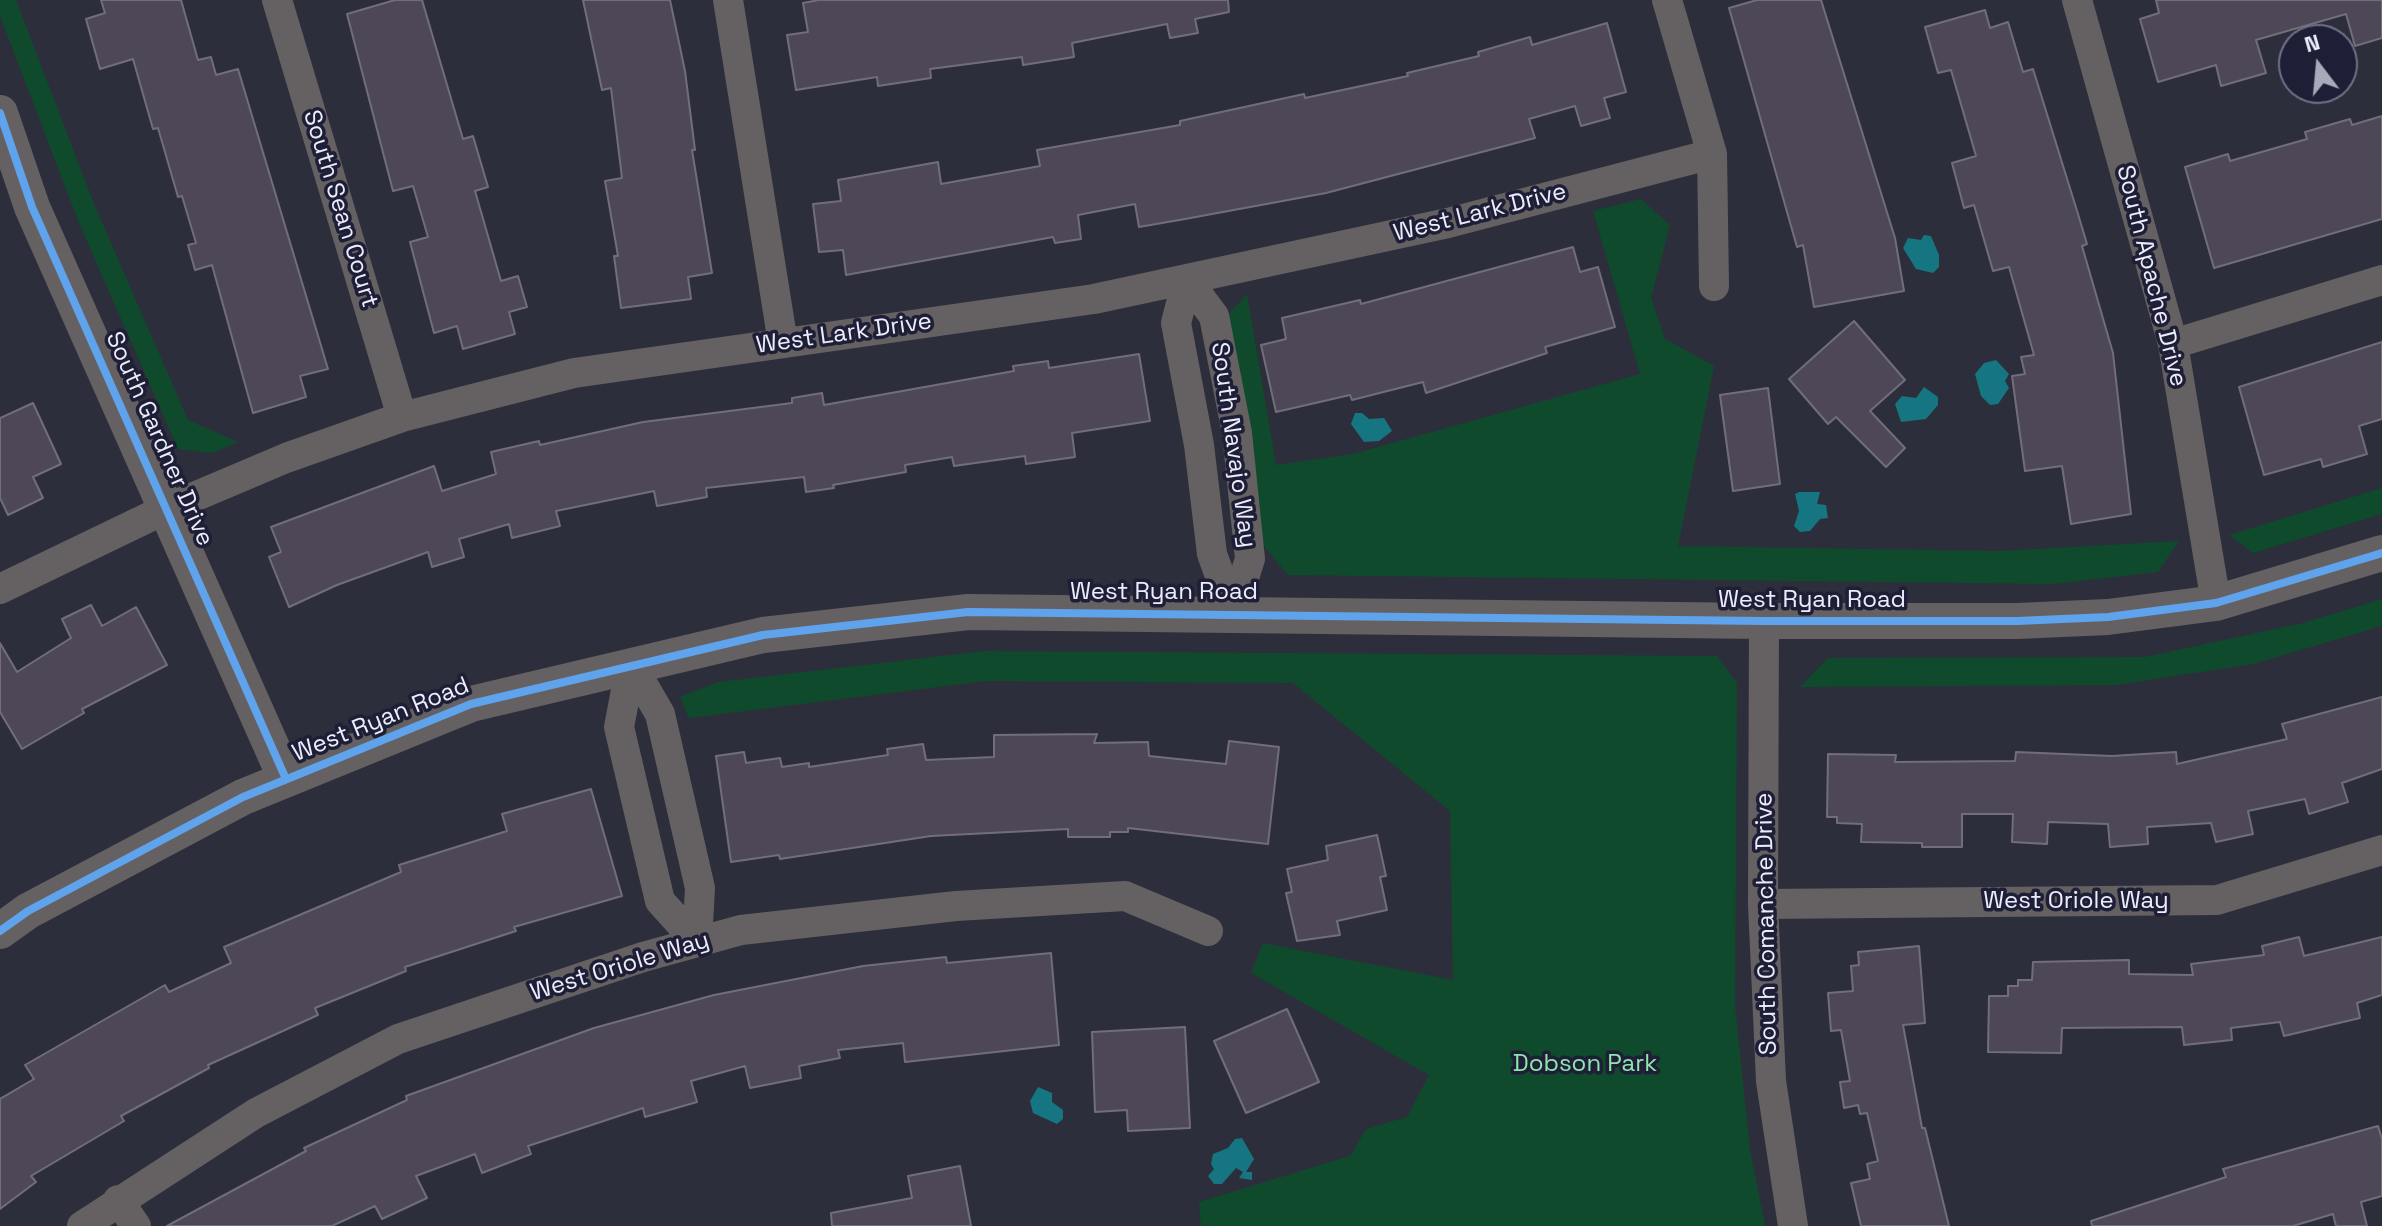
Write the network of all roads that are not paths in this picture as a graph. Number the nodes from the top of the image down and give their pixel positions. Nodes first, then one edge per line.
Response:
1 (277, 0) edge
2 (728, 0) edge
3 (1667, 0) edge
4 (2077, 0) edge
5 (0, 113) edge
6 (1712, 154) junction
7 (1187, 280) junction
8 (2382, 280) edge
9 (1714, 286) dead end
10 (783, 343) junction
11 (2173, 344) junction
12 (402, 417) junction
13 (168, 508) junction
14 (2382, 553) edge
15 (0, 589) edge
16 (2216, 603) junction
17 (1233, 612) junction
18 (1764, 621) junction
19 (631, 664) junction
20 (286, 779) junction
21 (2382, 850) edge
22 (1763, 904) junction
23 (0, 931) edge
24 (1208, 931) dead end
25 (697, 942) junction
26 (118, 1200) junction
27 (82, 1226) edge
28 (136, 1226) edge
29 (1793, 1226) edge

1 - 12 street, South Sean Court
2 - 10 street
3 - 6 street
4 - 11 street, South Apache Drive
5 - 13 street, South Gardner Drive
6 - 7 street, West Lark Drive
6 - 9 street
7 - 10 street, West Lark Drive
7 - 17 street, South Navajo Way
8 - 11 street
10 - 12 street, West Lark Drive
11 - 16 street, South Apache Drive
12 - 13 street, West Lark Drive
13 - 15 street, West Lark Drive
13 - 20 street, South Gardner Drive
14 - 16 street, West Ryan Road
16 - 18 street, West Ryan Road
17 - 18 street, West Ryan Road
17 - 19 street, West Ryan Road
18 - 22 street, South Comanche Drive
19 - 20 street, West Ryan Road
19 - 25 street
19 - 25 street
20 - 23 street, West Ryan Road
21 - 22 street, West Oriole Way
22 - 29 street, South Comanche Drive
24 - 25 street, West Oriole Way
25 - 26 street, West Oriole Way
26 - 27 street, West Oriole Way
26 - 28 street

